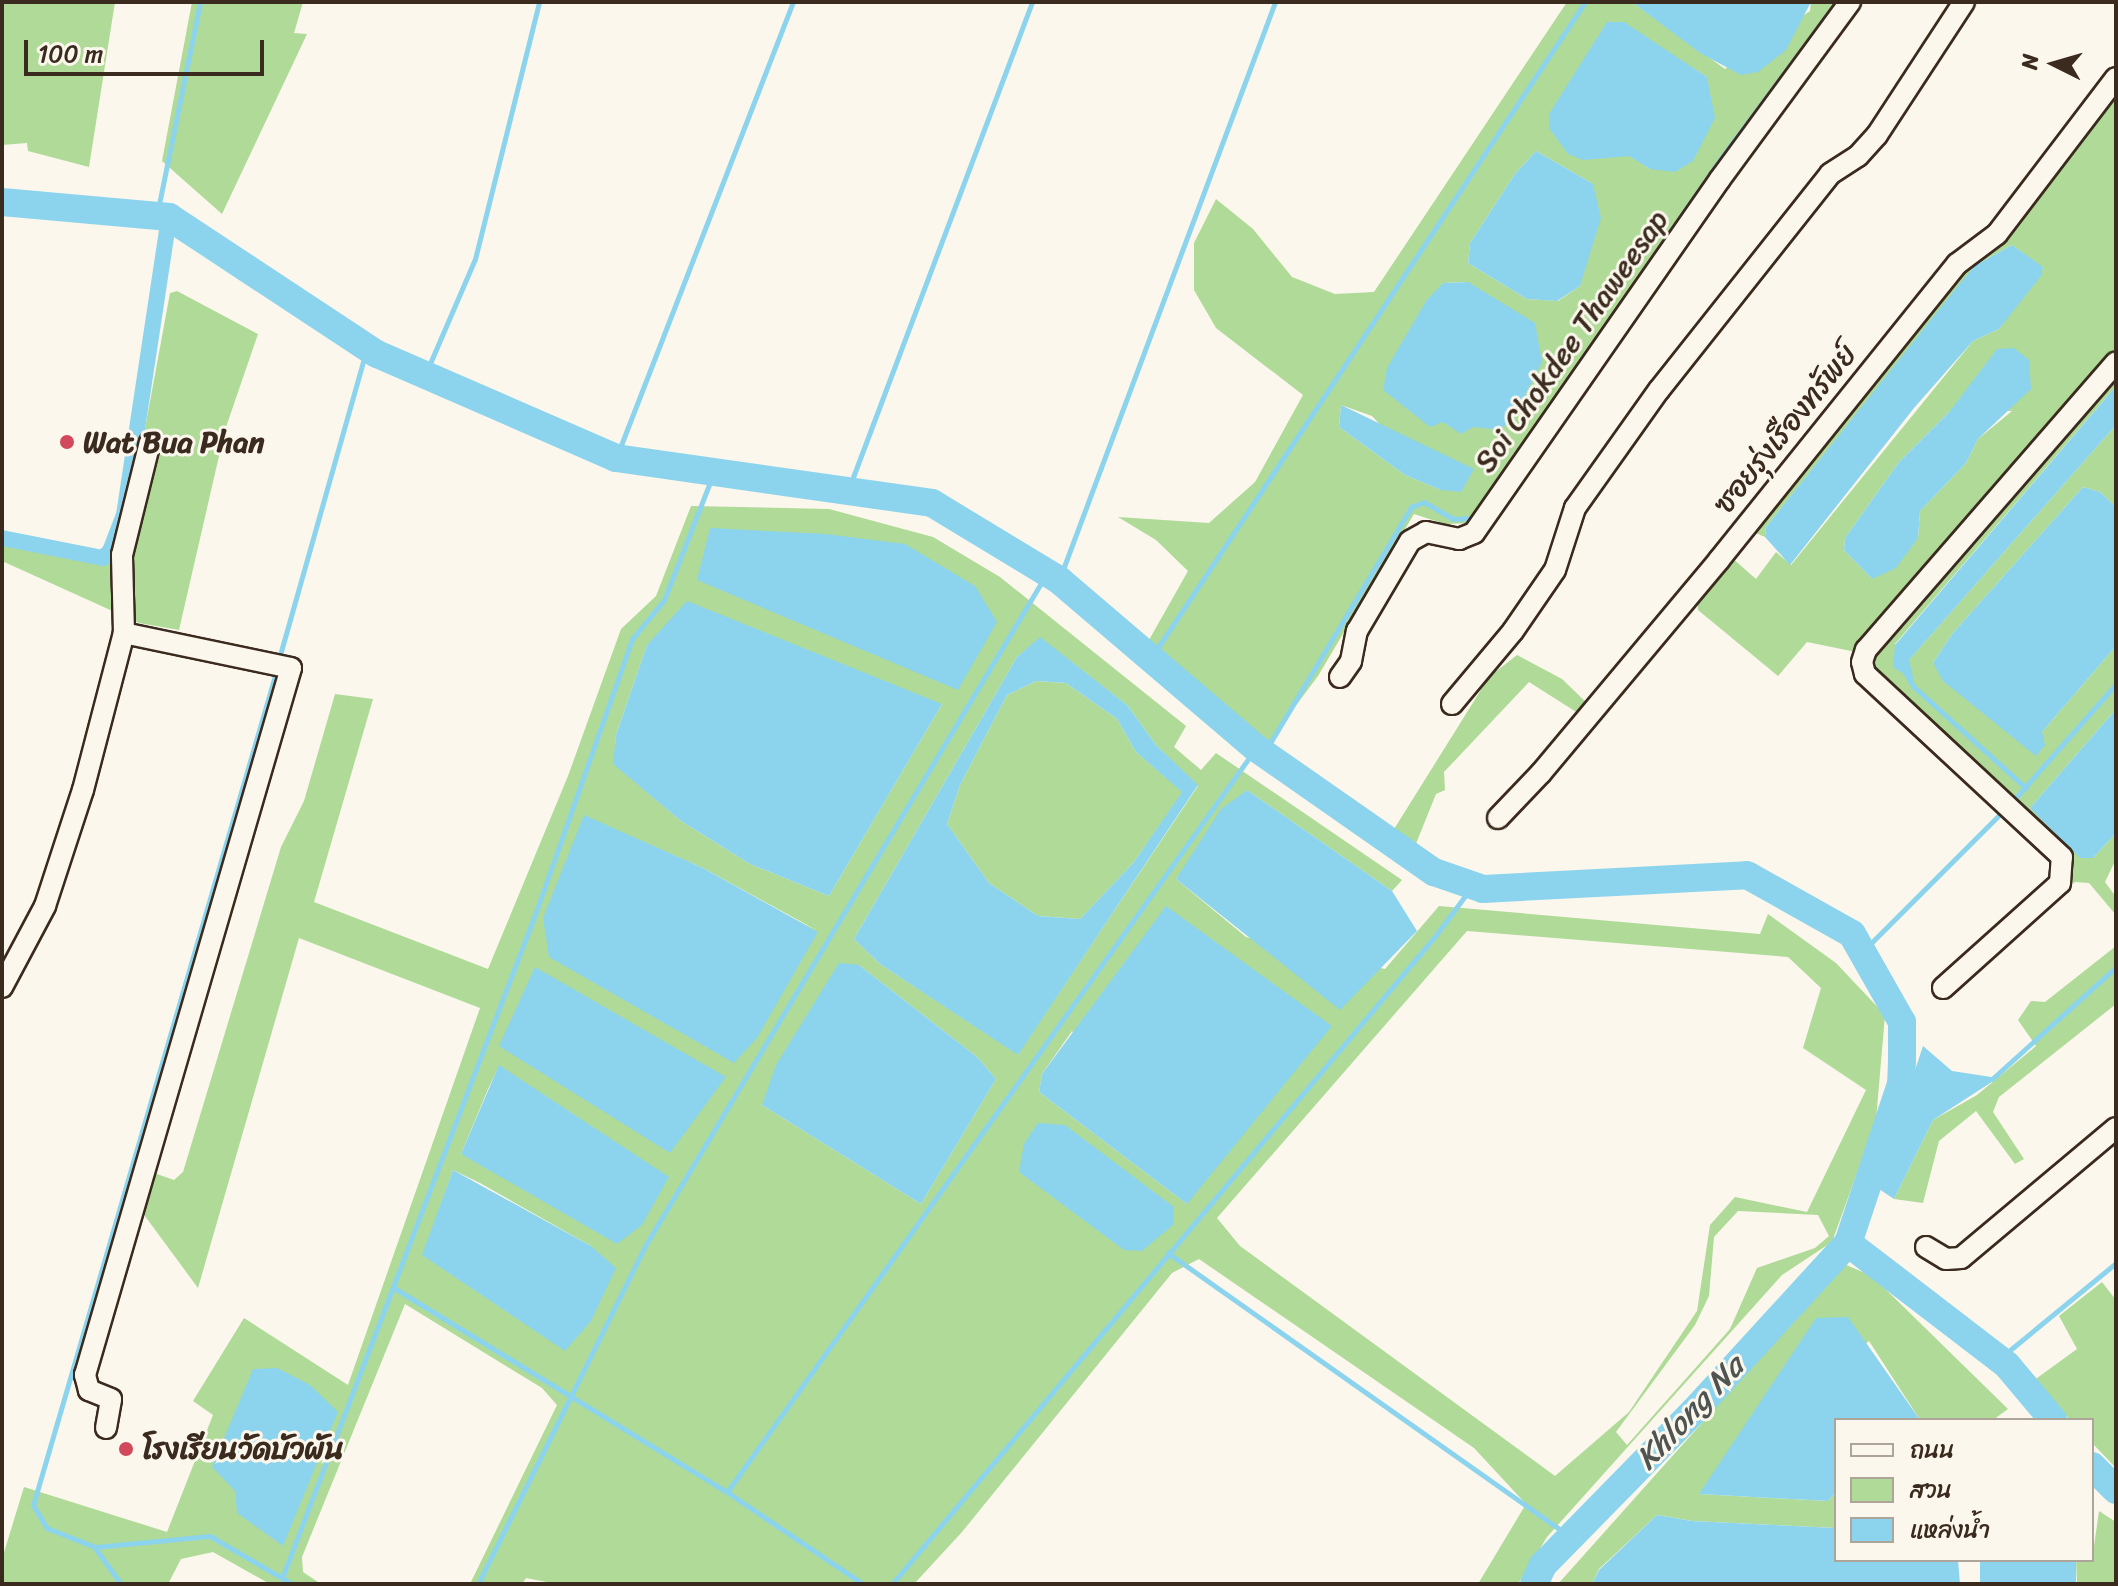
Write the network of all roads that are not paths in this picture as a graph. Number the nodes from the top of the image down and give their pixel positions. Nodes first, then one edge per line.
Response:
1 (1850, 2) edge
2 (1964, 2) edge
3 (2116, 78) edge
4 (2116, 362) edge
5 (150, 442) dead end
6 (124, 633) junction
7 (1340, 677) dead end
8 (1452, 704) dead end
9 (1498, 818) dead end
10 (2, 987) edge
11 (1943, 988) dead end
12 (2116, 1128) edge
13 (1926, 1247) dead end
14 (106, 1428) dead end

1 - 7 street, Soi Chokdee Thaweesap
2 - 8 street
3 - 9 street, ซอยรุ่งเรืองทรัพย์
4 - 11 street
5 - 6 street
6 - 10 street
6 - 14 street
12 - 13 street

